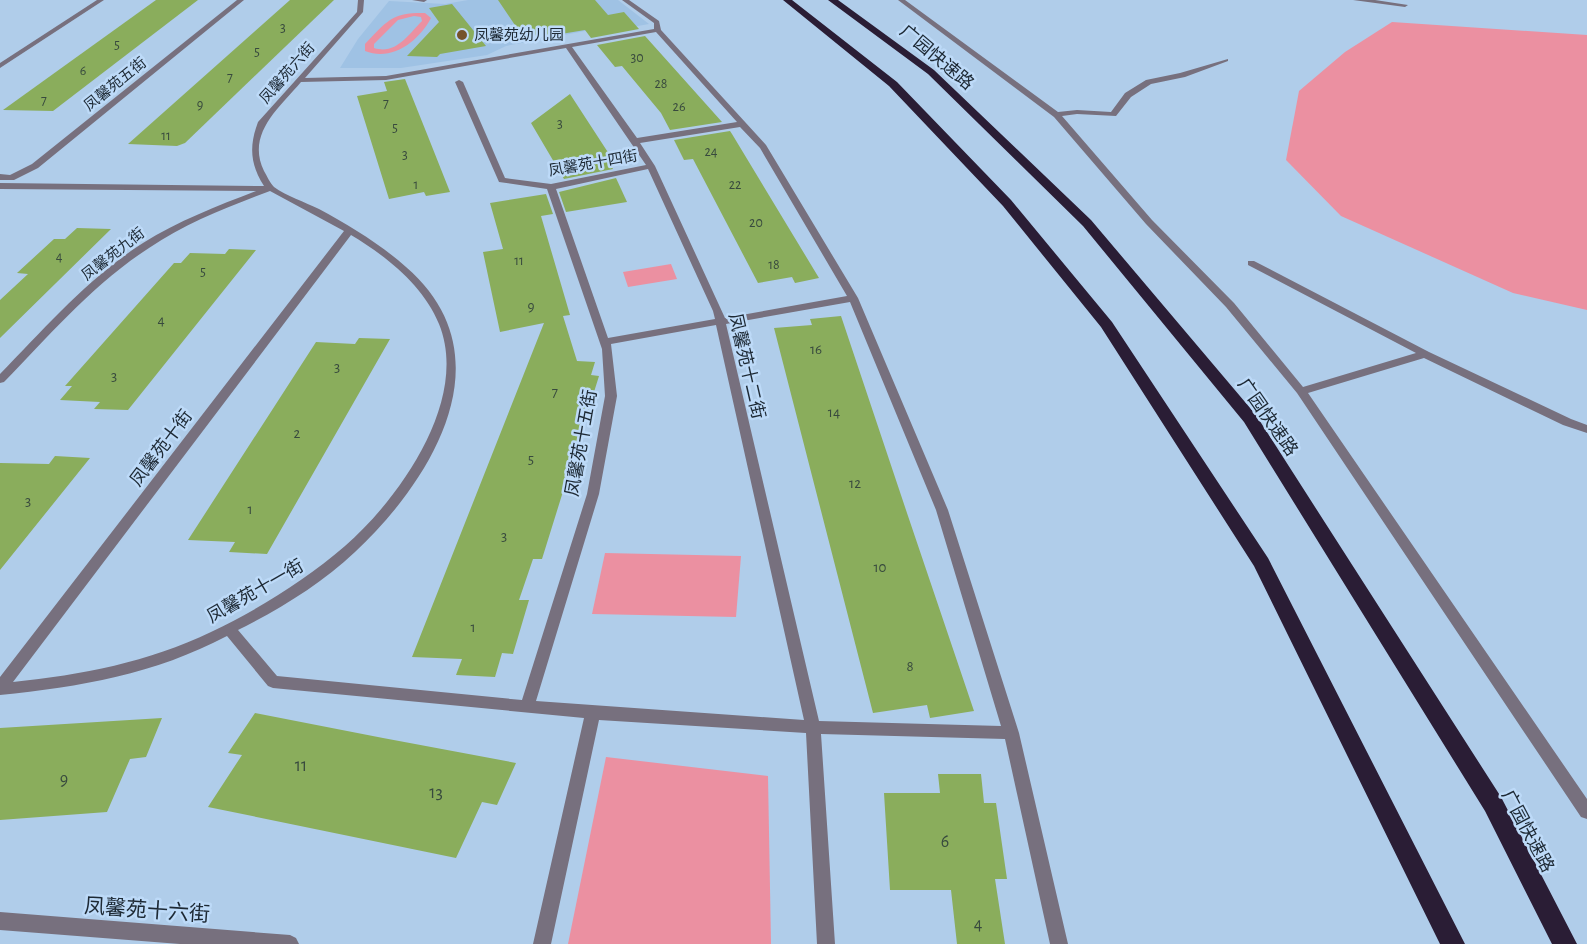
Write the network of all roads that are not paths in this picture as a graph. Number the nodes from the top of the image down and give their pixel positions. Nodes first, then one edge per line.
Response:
1 (101, 0) edge
2 (241, 0) edge
3 (361, 0) edge
4 (415, 0) edge
5 (424, 0) edge
6 (625, 0) edge
7 (787, 0) edge
8 (832, 0) edge
9 (901, 0) edge
10 (1356, 0) edge
11 (1405, 5) dead end
12 (658, 30) junction
13 (568, 46) junction
14 (1226, 60) dead end
15 (0, 66) edge
16 (298, 80) junction
17 (459, 82) dead end
18 (1058, 115) junction
19 (742, 124) junction
20 (634, 141) junction
21 (651, 166) junction
22 (0, 177) edge
23 (0, 186) edge
24 (551, 187) junction
25 (270, 188) junction
26 (350, 230) junction
27 (1251, 263) dead end
28 (853, 298) junction
29 (720, 321) junction
30 (605, 342) junction
31 (1425, 354) junction
32 (0, 380) edge
33 (1301, 391) junction
34 (1587, 429) edge
35 (230, 630) junction
36 (0, 688) edge
37 (526, 706) junction
38 (593, 713) junction
39 (813, 727) junction
40 (1011, 733) junction
41 (1587, 812) edge
42 (0, 921) edge
43 (290, 944) edge
44 (542, 944) edge
45 (826, 944) edge
46 (1059, 944) edge
47 (1453, 944) edge
48 (1567, 944) edge

1 - 15 street
2 - 22 street, 凤馨苑五街
3 - 16 street, 凤馨苑六街
4 - 5 street
6 - 12 street
7 - 47 highway
8 - 48 highway, 广园快速路
9 - 18 street
10 - 11 street
12 - 13 street
12 - 19 street
13 - 16 street
13 - 20 street, 凤馨苑十二街
14 - 18 street
16 - 25 street, 凤馨苑六街
17 - 24 street, 凤馨苑十四街
18 - 33 street
19 - 20 street
19 - 28 street
20 - 21 street, 凤馨苑十二街
21 - 24 street, 凤馨苑十四街
21 - 29 street, 凤馨苑十二街
23 - 25 street
24 - 30 street, 凤馨苑十五街
25 - 26 street
25 - 32 street, 凤馨苑九街
26 - 35 street, 凤馨苑十一街
26 - 36 street, 凤馨苑十街
27 - 31 street
28 - 29 street
28 - 40 street
29 - 30 street
29 - 39 street, 凤馨苑十二街
30 - 37 street, 凤馨苑十五街
31 - 33 street
31 - 34 street
33 - 41 street
35 - 36 street, 凤馨苑十一街
35 - 37 street
37 - 38 street
38 - 39 street
38 - 44 street
39 - 40 street
39 - 45 street, 凤馨苑十二街
40 - 46 street
42 - 43 street, 凤馨苑十六街

